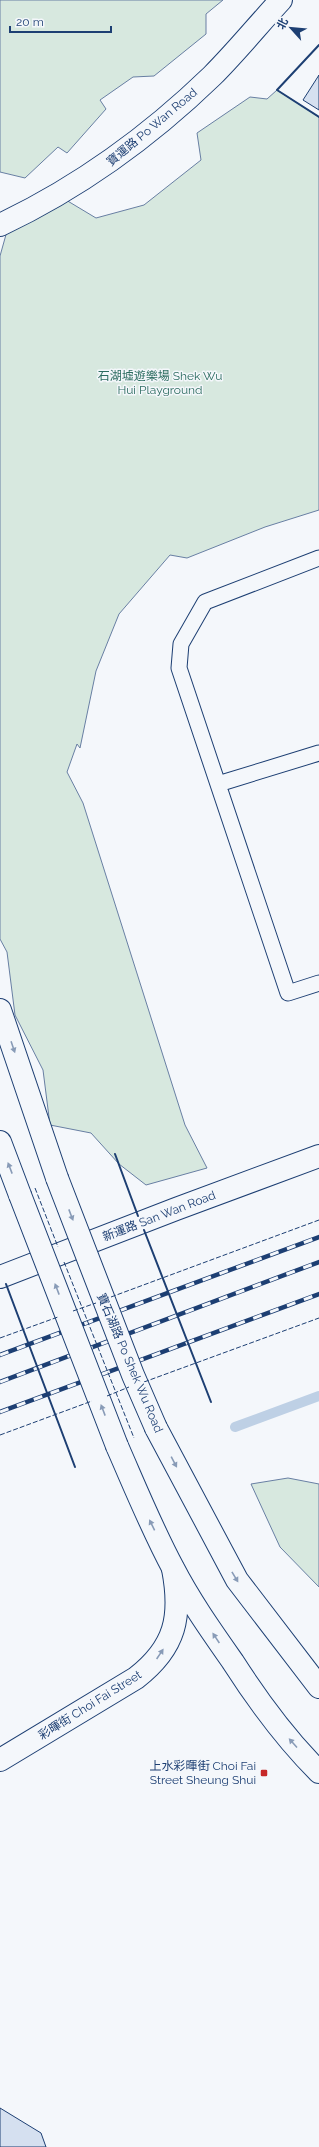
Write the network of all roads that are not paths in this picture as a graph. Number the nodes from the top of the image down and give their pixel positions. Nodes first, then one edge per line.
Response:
1 (281, 0) edge
2 (0, 225) edge
3 (319, 558) edge
4 (319, 753) edge
5 (218, 784) junction
6 (319, 983) edge
7 (0, 1010) edge
8 (0, 1142) edge
9 (319, 1156) edge
10 (0, 1277) edge
11 (173, 1568) junction
12 (319, 1687) edge
13 (0, 1760) edge
14 (319, 1772) edge

1 - 2 main road, 寶運路 Po Wan Road
3 - 5 lane
4 - 5 lane
5 - 6 lane
7 -> 12 main road, 寶石湖路 Po Shek Wu Road, bridge
11 -> 8 main road, bridge
9 - 10 main road, 新運路 San Wan Road
13 -> 11 main road, 彩暉街 Choi Fai Street
14 -> 11 main road

